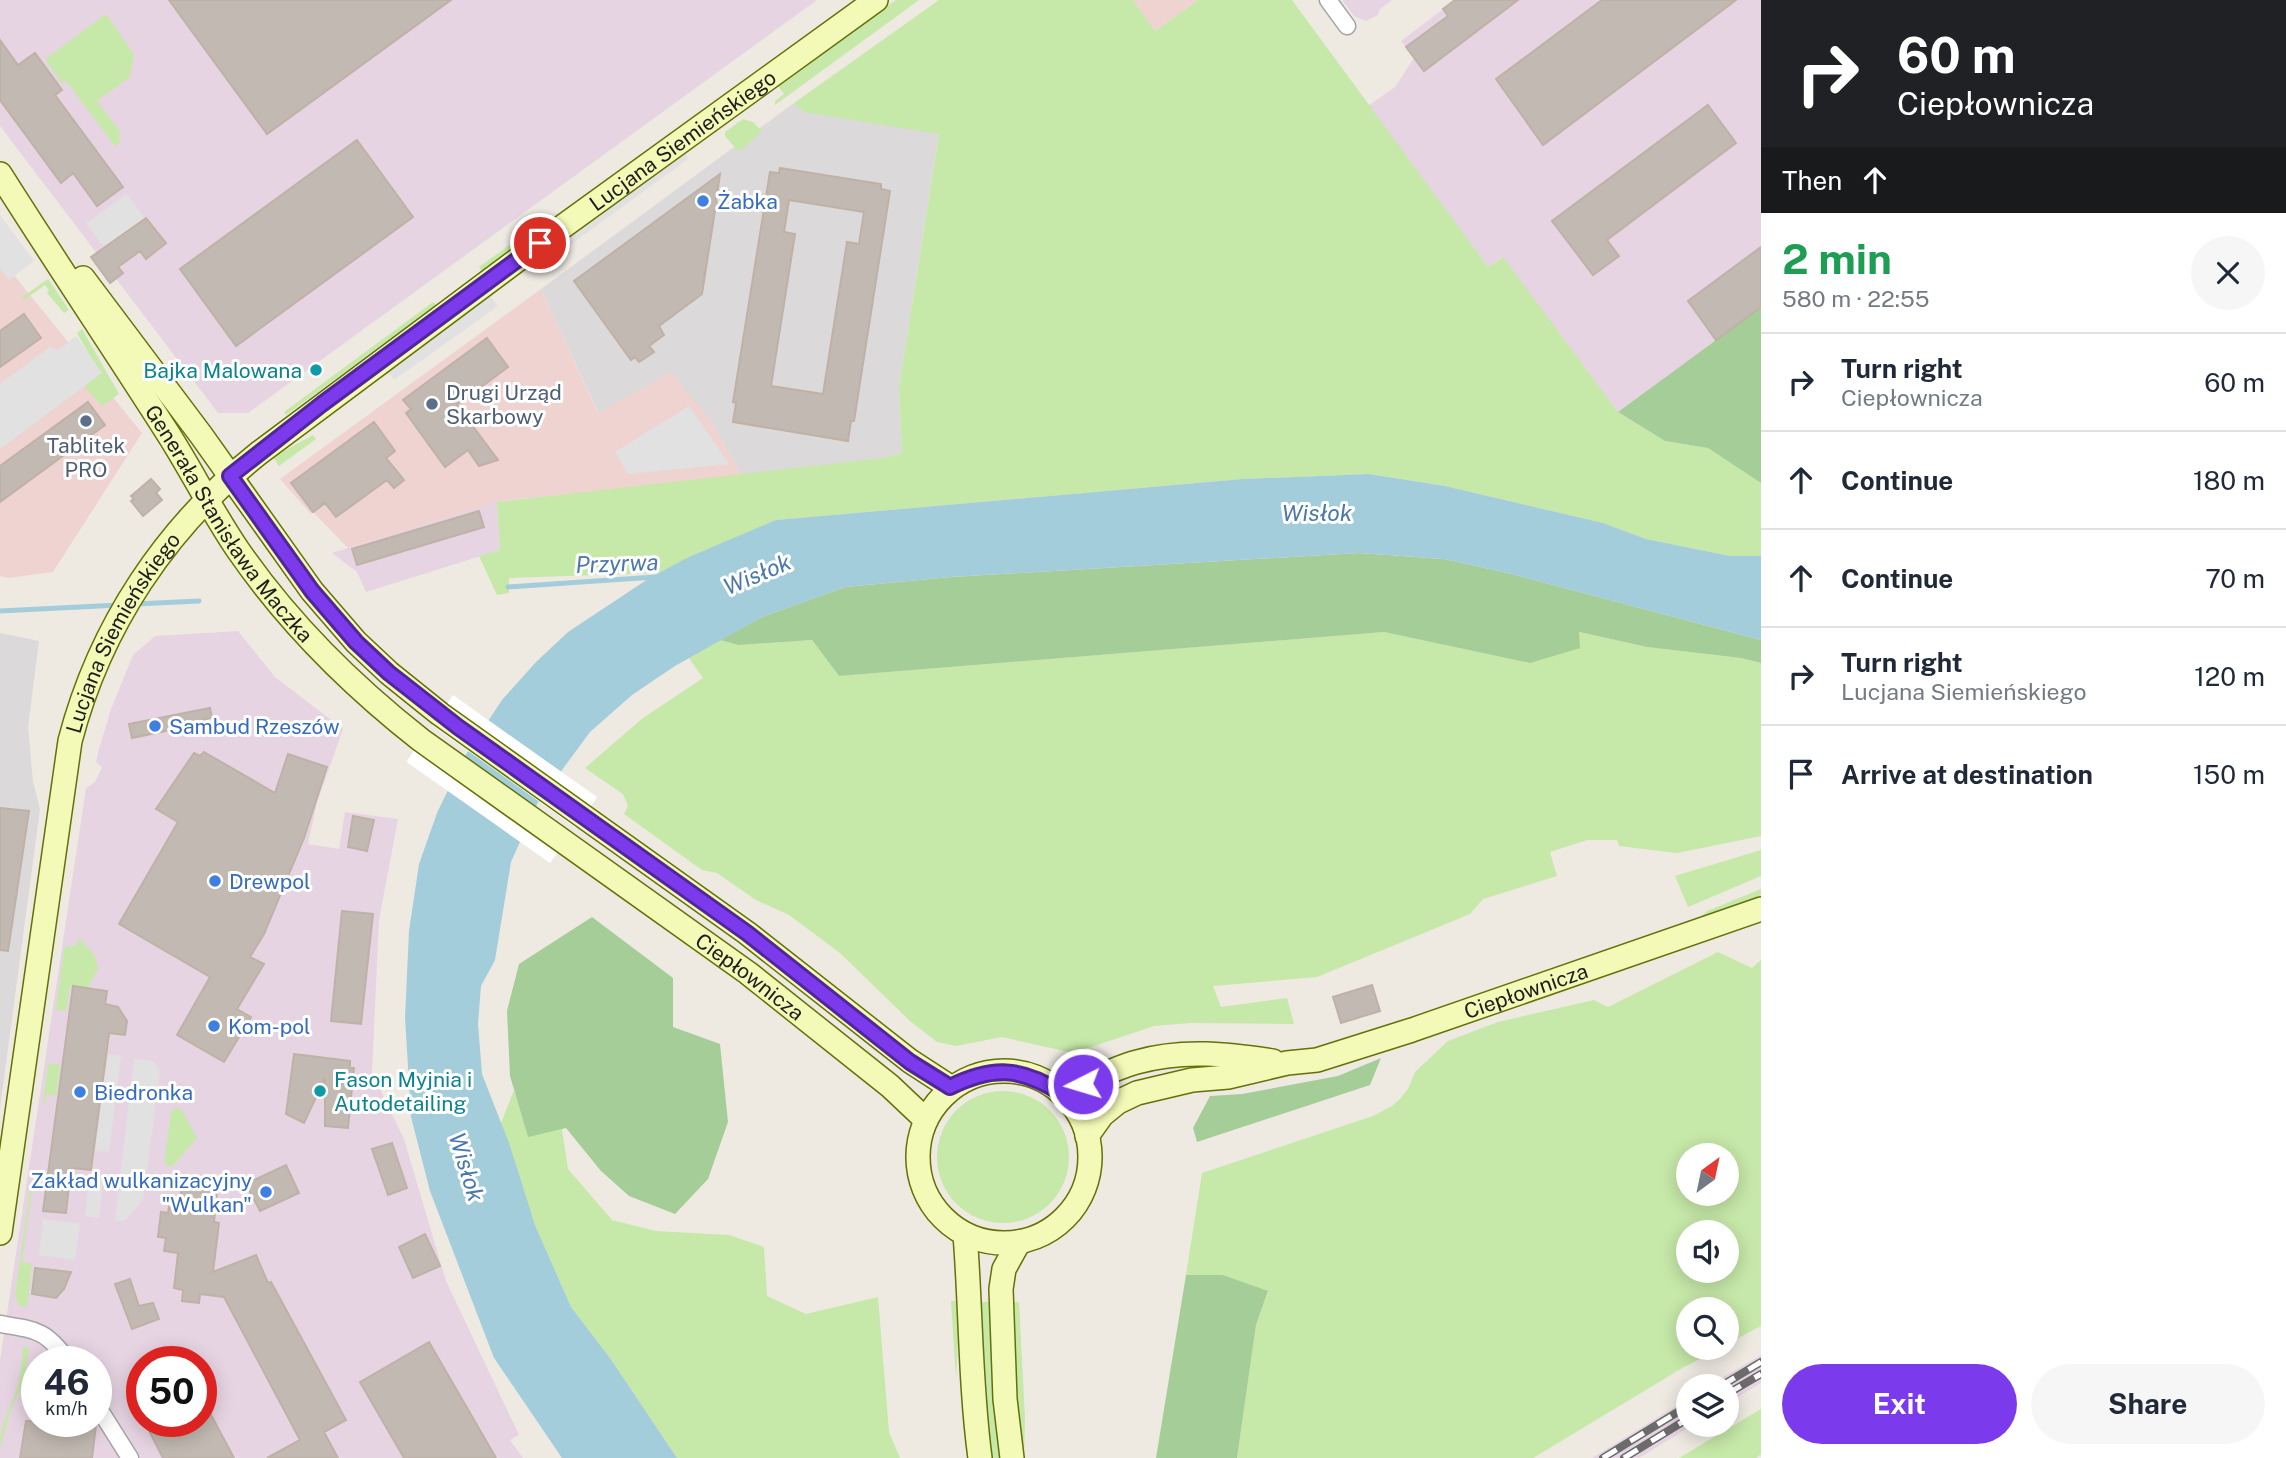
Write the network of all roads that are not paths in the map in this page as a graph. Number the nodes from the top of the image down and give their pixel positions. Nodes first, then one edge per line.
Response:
1 (876, 0) edge
2 (1328, 0) edge
3 (1347, 26) dead end
4 (0, 173) edge
5 (230, 476) junction
6 (207, 499) junction
7 (583, 817) joint
8 (565, 842) joint
9 (1761, 908) edge
10 (1287, 1063) junction
11 (950, 1087) junction
12 (1061, 1093) junction
13 (926, 1120) junction
14 (1087, 1136) junction
15 (6, 1140) edge
16 (0, 1233) edge
17 (965, 1234) junction
18 (1019, 1242) junction
19 (0, 1324) edge
20 (56, 1346) edge
21 (112, 1429) edge
22 (130, 1458) edge
23 (980, 1458) edge
24 (1012, 1458) edge

1 - 5 main road, Lucjana Siemieńskiego
2 - 3 street
4 - 5 main road, Generała Stanisława Maczka
4 - 6 main road, Generała Stanisława Maczka
5 - 6 main road, Lucjana Siemieńskiego
5 - 7 main road, Generała Stanisława Maczka
6 - 8 main road, Generała Stanisława Maczka
6 - 15 main road, Lucjana Siemieńskiego
7 - 11 main road, Ciepłownicza
8 - 13 main road, Ciepłownicza
9 - 10 main road, Ciepłownicza
10 - 12 main road, Ciepłownicza
10 - 14 main road, Ciepłownicza
11 - 12 main road
11 - 13 main road
12 - 14 main road
13 - 17 main road
14 - 18 main road
15 - 16 main road, Lucjana Siemieńskiego
17 - 18 main road
17 - 23 main road
18 - 24 main road
19 - 20 street
21 - 22 street

